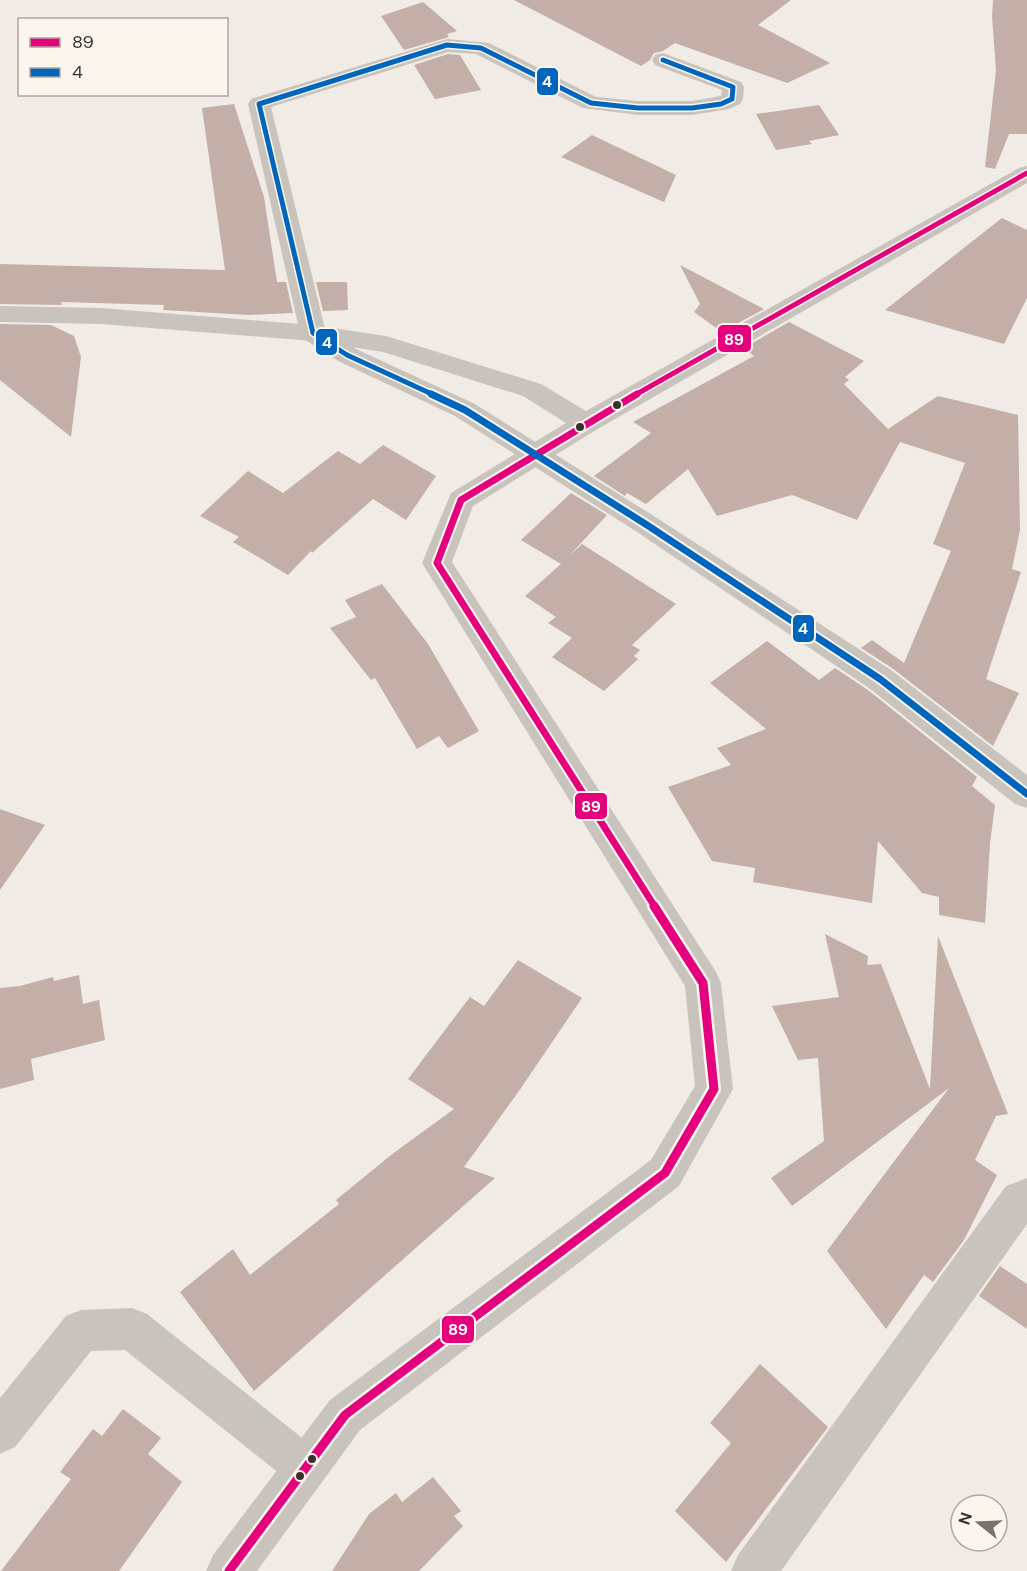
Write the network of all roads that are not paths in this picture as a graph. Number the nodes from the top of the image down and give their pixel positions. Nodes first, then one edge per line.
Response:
1 (663, 60) dead end
2 (1027, 172) edge
3 (0, 314) edge
4 (313, 333) junction
5 (586, 423) junction
6 (1027, 794) edge
7 (1027, 1197) edge
8 (0, 1432) edge
9 (306, 1468) junction
10 (229, 1571) edge
11 (754, 1571) edge

1 - 4 street
2 - 5 street
3 - 4 street
4 - 5 street
4 - 6 street
5 - 9 street
7 - 11 street
8 - 9 street
9 - 10 street

